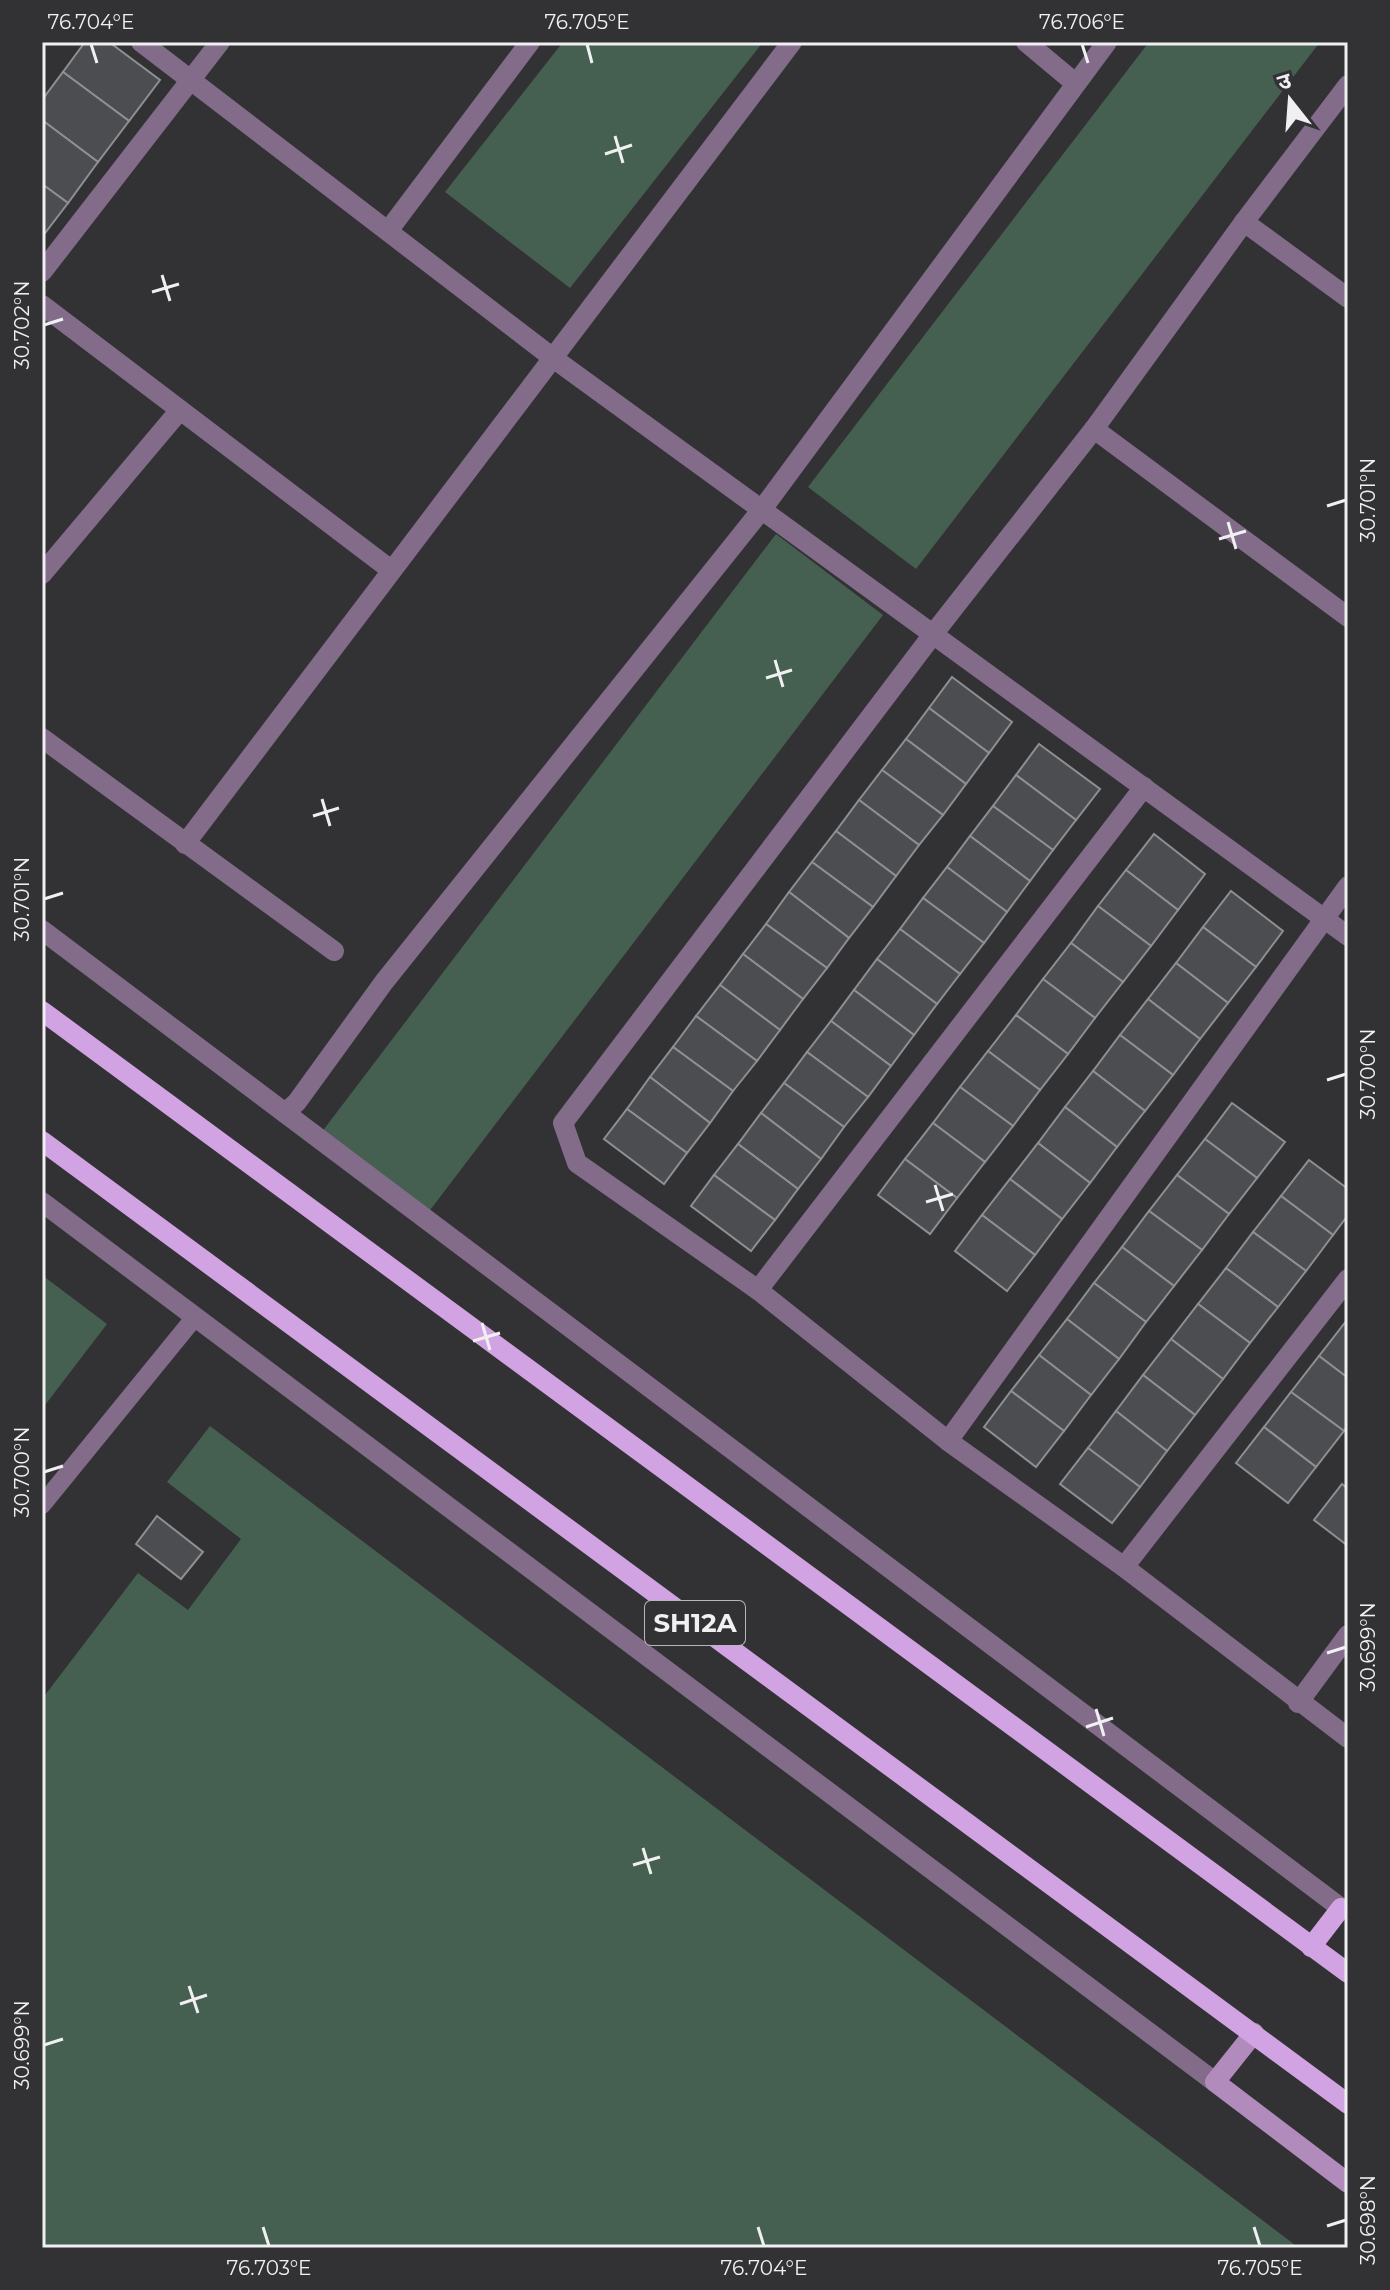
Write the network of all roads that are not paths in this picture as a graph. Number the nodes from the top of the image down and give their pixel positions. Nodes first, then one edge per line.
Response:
1 (141, 42) edge
2 (220, 42) edge
3 (530, 42) edge
4 (792, 42) edge
5 (1026, 42) edge
6 (1107, 42) edge
7 (190, 78) junction
8 (1075, 83) junction
9 (1348, 85) edge
10 (1244, 222) junction
11 (388, 231) junction
12 (42, 272) edge
13 (1348, 298) edge
14 (42, 305) edge
15 (553, 358) junction
16 (180, 410) junction
17 (1094, 429) junction
18 (763, 508) junction
19 (391, 570) junction
20 (42, 574) edge
21 (1348, 617) edge
22 (934, 633) junction
23 (42, 738) edge
24 (1144, 787) junction
25 (185, 844) junction
26 (1348, 886) edge
27 (1324, 918) junction
28 (42, 930) edge
29 (1348, 936) edge
30 (334, 951) dead end
31 (42, 1011) edge
32 (285, 1113) junction
33 (42, 1141) edge
34 (42, 1202) edge
35 (1348, 1279) edge
36 (758, 1290) junction
37 (195, 1317) junction
38 (948, 1441) junction
39 (42, 1505) edge
40 (1124, 1567) junction
41 (1348, 1635) edge
42 (1298, 1703) junction
43 (1348, 1738) edge
44 (1344, 1911) edge
45 (1311, 1947) junction
46 (1348, 1973) edge
47 (1254, 2033) junction
48 (1215, 2082) junction
49 (1348, 2104) edge
50 (1348, 2183) edge

1 - 7 street
2 - 7 street
3 - 11 street
4 - 15 street
5 - 8 street
6 - 8 street
7 - 11 street
7 - 12 street
8 - 18 street
9 - 10 street
10 - 13 street
10 - 17 street
11 - 15 street
14 - 16 street
15 - 18 street
15 - 19 street
16 - 19 street
16 - 20 street
17 - 21 street
17 - 22 street
18 - 22 street
18 - 32 street
19 - 25 street
22 - 24 street
22 - 36 street
23 - 25 street
24 - 27 street
24 - 36 street
25 - 30 street
26 - 27 street
27 - 29 street
27 - 38 street
28 - 32 street
31 - 45 main road
32 - 44 street
33 - 47 main road, SH12A
34 - 37 street
35 - 40 street
36 - 38 street
37 - 39 lane
37 - 48 street
38 - 40 street
40 - 42 street
41 - 42 street
42 - 43 street
44 - 45 main road
45 - 46 main road
47 - 48 main road
47 - 49 main road, SH12A
48 - 50 main road

